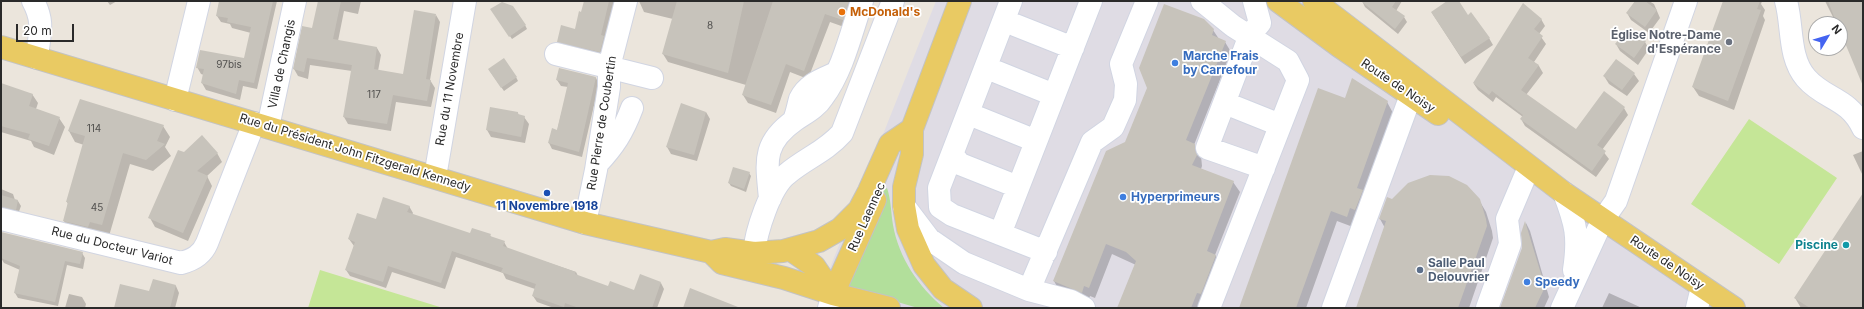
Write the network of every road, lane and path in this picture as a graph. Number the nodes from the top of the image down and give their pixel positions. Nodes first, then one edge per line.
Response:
1 (33, 1) edge
2 (199, 1) edge
3 (295, 1) edge
4 (465, 1) edge
5 (626, 1) edge
6 (862, 1) edge
7 (893, 1) edge
8 (960, 1) edge
9 (1011, 1) edge
10 (1090, 1) edge
11 (1147, 1) edge
12 (1202, 1) edge
13 (1254, 1) edge
14 (1314, 1) edge
15 (1686, 1) edge
16 (1786, 1) edge
17 (1278, 2) edge
18 (1015, 25) dead end
19 (1250, 35) junction
20 (847, 44) junction
21 (1, 47) edge
22 (1073, 48) junction
23 (873, 53) junction
24 (556, 54) dead end
25 (37, 58) junction
26 (609, 67) junction
27 (997, 72) dead end
28 (652, 78) dead end
29 (1054, 95) junction
30 (1412, 95) junction
31 (175, 100) junction
32 (1225, 103) junction
33 (632, 108) dead end
34 (979, 118) dead end
35 (1280, 124) junction
36 (261, 125) junction
37 (1863, 128) edge
38 (912, 129) junction
39 (1036, 141) junction
40 (952, 154) junction
41 (597, 164) junction
42 (1526, 164) junction
43 (1264, 168) junction
44 (435, 177) junction
45 (1018, 187) junction
46 (1564, 194) junction
47 (770, 199) junction
48 (904, 206) junction
49 (1, 219) edge
50 (1602, 221) junction
51 (585, 222) junction
52 (1000, 234) junction
53 (791, 250) junction
54 (711, 252) junction
55 (1046, 252) junction
56 (754, 253) junction
57 (1572, 285) junction
58 (1702, 287) junction
59 (1029, 290) junction
60 (831, 301) edge
61 (889, 308) edge
62 (971, 308) edge
63 (1084, 308) edge
64 (1209, 308) edge
65 (1333, 308) edge
66 (1487, 308) edge
67 (1562, 308) edge
68 (1697, 308) edge
69 (1734, 308) edge

1 - 25 street
2 - 31 street
3 - 36 street, Villa de Changis
4 - 44 street, Rue du 11 Novembre
5 - 26 street, Rue Pierre de Coubertin
6 - 20 street
7 - 23 street
8 - 38 main road, Rue Laennec
9 - 40 street
10 - 22 street
11 - 55 street
12 - 19 street
13 - 19 street
14 - 17 street
14 - 42 main road, Route de Noisy
15 - 50 street
16 - 37 street
17 - 30 main road, Route de Noisy
18 - 22 street
19 - 32 street
19 - 35 street
20 - 23 street
20 - 47 street
21 - 25 main road, Rue du Président John Fitzgerald Kennedy
22 - 29 street
23 - 47 street
24 - 26 street
25 - 31 main road, Rue du Président John Fitzgerald Kennedy
26 - 28 street
26 - 41 street, Rue Pierre de Coubertin
27 - 29 street
29 - 39 street
30 - 42 main road, Route de Noisy
30 - 65 street
31 - 36 main road, Rue du Président John Fitzgerald Kennedy
32 - 35 street
32 - 43 street
33 - 41 street
34 - 39 street
35 - 43 street
36 - 44 main road, Rue du Président John Fitzgerald Kennedy
36 - 49 street, Rue du Docteur Variot
38 - 48 main road, Rue Laennec
38 - 53 main road, Rue Laennec
38 - 60 main road, Rue Laennec
39 - 45 street
40 - 45 street
40 - 52 street
41 - 51 street, Rue Pierre de Coubertin
42 - 46 main road, Route de Noisy
42 - 66 street
43 - 64 street
44 - 51 main road, Rue du Président John Fitzgerald Kennedy
45 - 52 street
46 - 50 main road, Route de Noisy
46 - 57 street
47 - 56 street
48 - 59 street
48 - 62 main road, Rue Laennec
50 - 57 street
50 - 58 main road, Route de Noisy
51 - 54 main road, Rue du Président John Fitzgerald Kennedy
52 - 55 street
53 - 56 main road, Rue Laennec
53 - 60 main road
54 - 56 main road, Rue Laennec
54 - 60 main road
55 - 59 street
57 - 67 street
58 - 68 street
58 - 69 main road, Route de Noisy
59 - 63 street
60 - 61 main road

